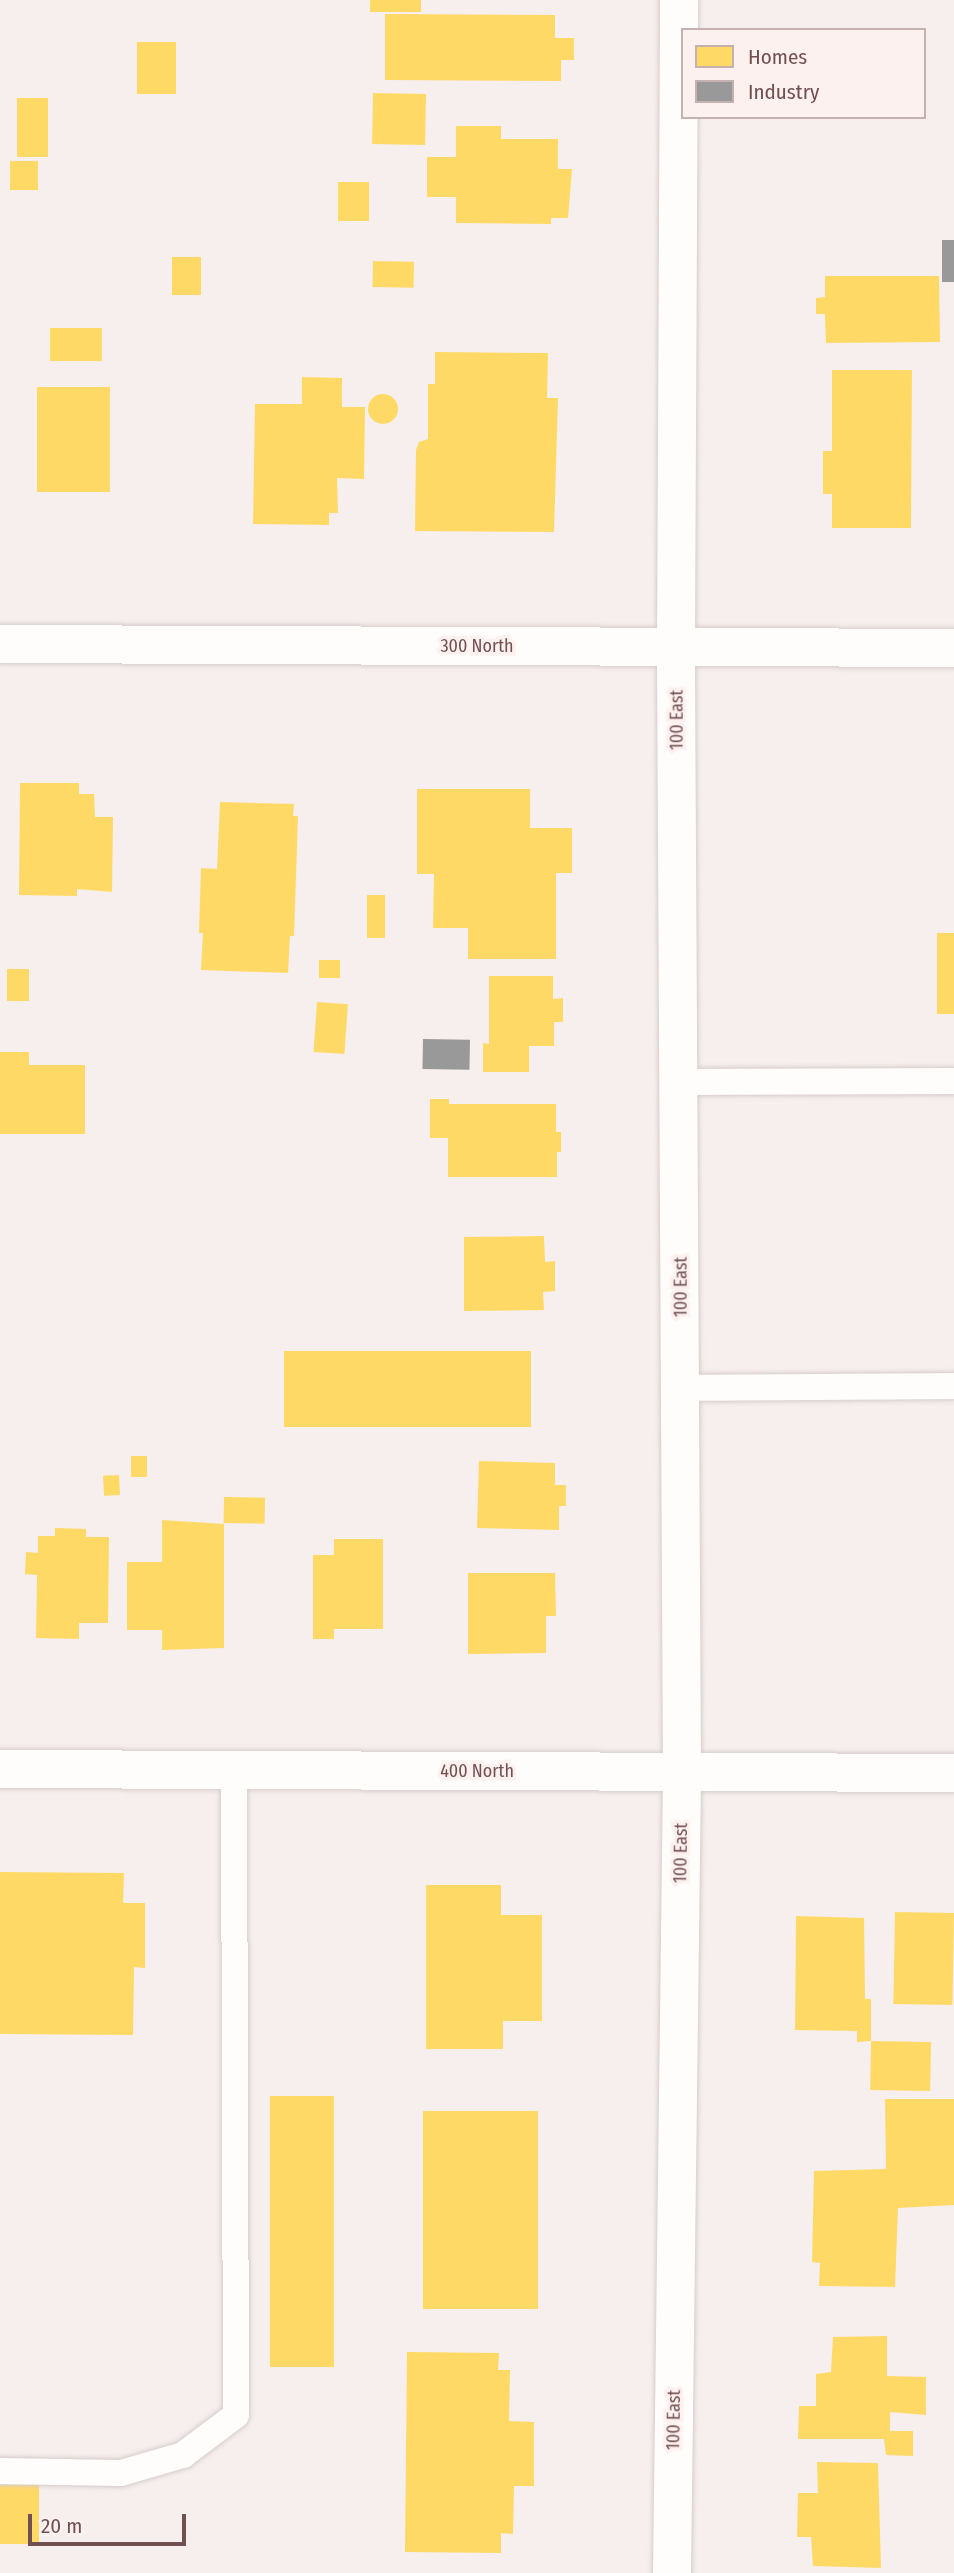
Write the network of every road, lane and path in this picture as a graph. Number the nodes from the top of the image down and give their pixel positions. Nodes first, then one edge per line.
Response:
1 (679, 0) edge
2 (0, 644) edge
3 (676, 647) junction
4 (954, 648) edge
5 (954, 1081) edge
6 (680, 1082) junction
7 (954, 1386) edge
8 (681, 1388) junction
9 (0, 1769) edge
10 (234, 1770) junction
11 (682, 1772) junction
12 (954, 1773) edge
13 (0, 2471) edge
14 (672, 2573) edge

1 - 3 street, 100 East
2 - 3 street, 300 North
3 - 4 street, 300 North
3 - 6 street, 100 East
5 - 6 lane
6 - 8 street, 100 East
7 - 8 lane
8 - 11 street, 100 East
9 - 10 street, 400 North
10 - 11 street, 400 North
10 - 13 lane
11 - 12 street, 400 North
11 - 14 street, 100 East

